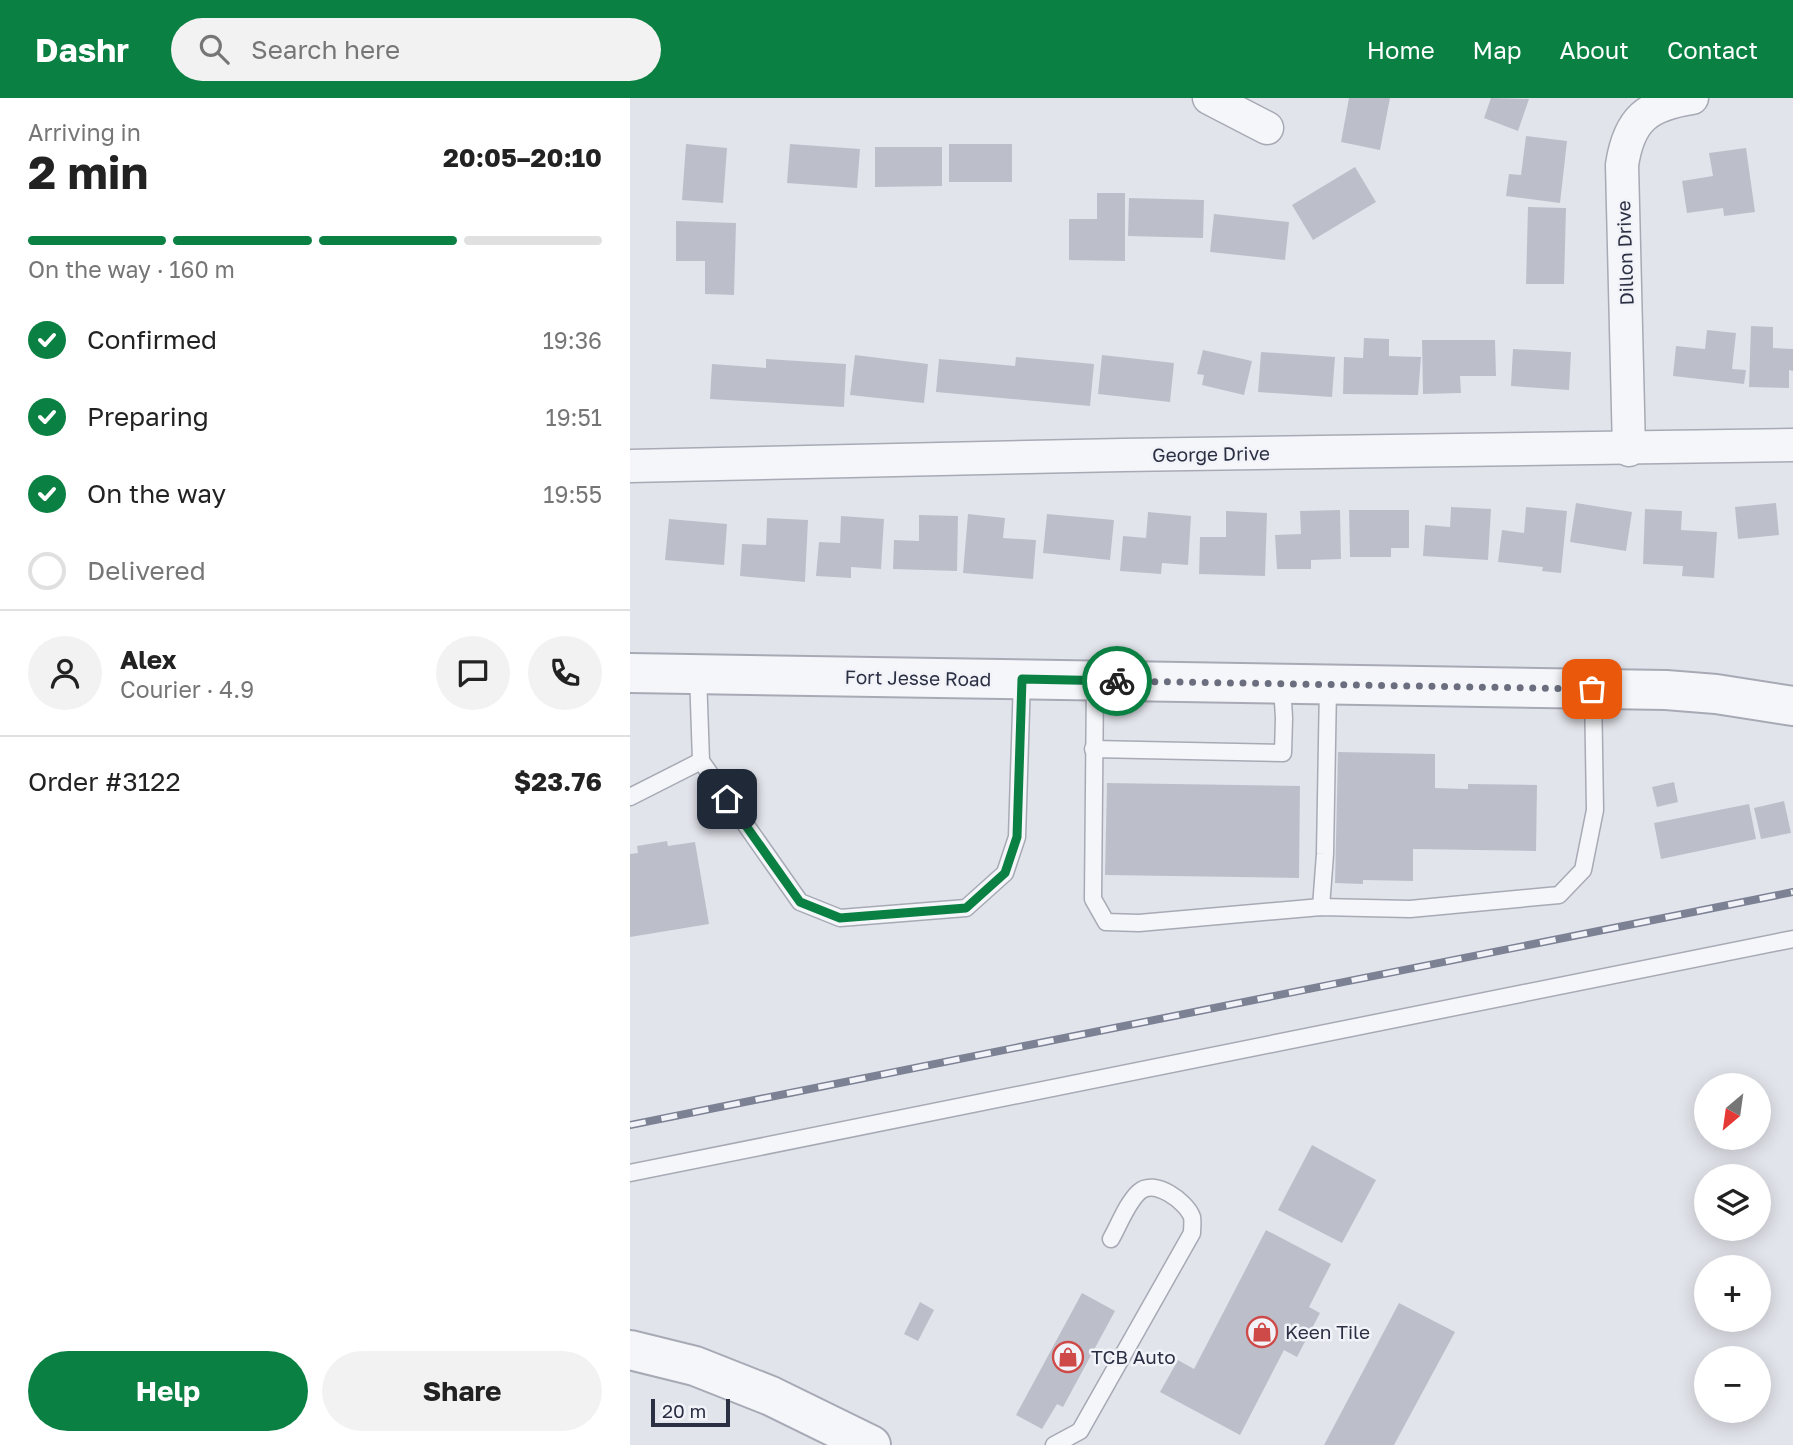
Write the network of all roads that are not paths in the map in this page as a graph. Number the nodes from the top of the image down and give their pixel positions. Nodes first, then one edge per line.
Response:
1 (1209, 98) edge
2 (1692, 98) edge
3 (1267, 128) dead end
4 (1793, 446) edge
5 (1629, 450) junction
6 (630, 467) edge
7 (630, 673) edge
8 (698, 674) junction
9 (1022, 679) junction
10 (1095, 681) junction
11 (1282, 685) junction
12 (1328, 686) junction
13 (1592, 689) junction
14 (1793, 706) edge
15 (1093, 749) junction
16 (701, 761) junction
17 (630, 797) edge
18 (1321, 906) junction
19 (1793, 939) edge
20 (630, 1173) edge
21 (1111, 1239) dead end
22 (630, 1350) edge
23 (871, 1445) edge
24 (1054, 1445) edge

1 - 3 street
2 - 5 street, Dillon Drive
4 - 5 street, George Drive
5 - 6 street, George Drive
7 - 8 street, Fort Jesse Road
8 - 9 street, Fort Jesse Road
8 - 16 lane
9 - 10 street, Fort Jesse Road
9 - 16 lane
10 - 11 street, Fort Jesse Road
10 - 15 lane
11 - 12 street, Fort Jesse Road
11 - 15 lane
12 - 13 street, Fort Jesse Road
12 - 18 lane
13 - 14 street, Fort Jesse Road
13 - 18 lane
15 - 18 lane
16 - 17 lane
19 - 20 lane
21 - 24 lane
22 - 23 street

